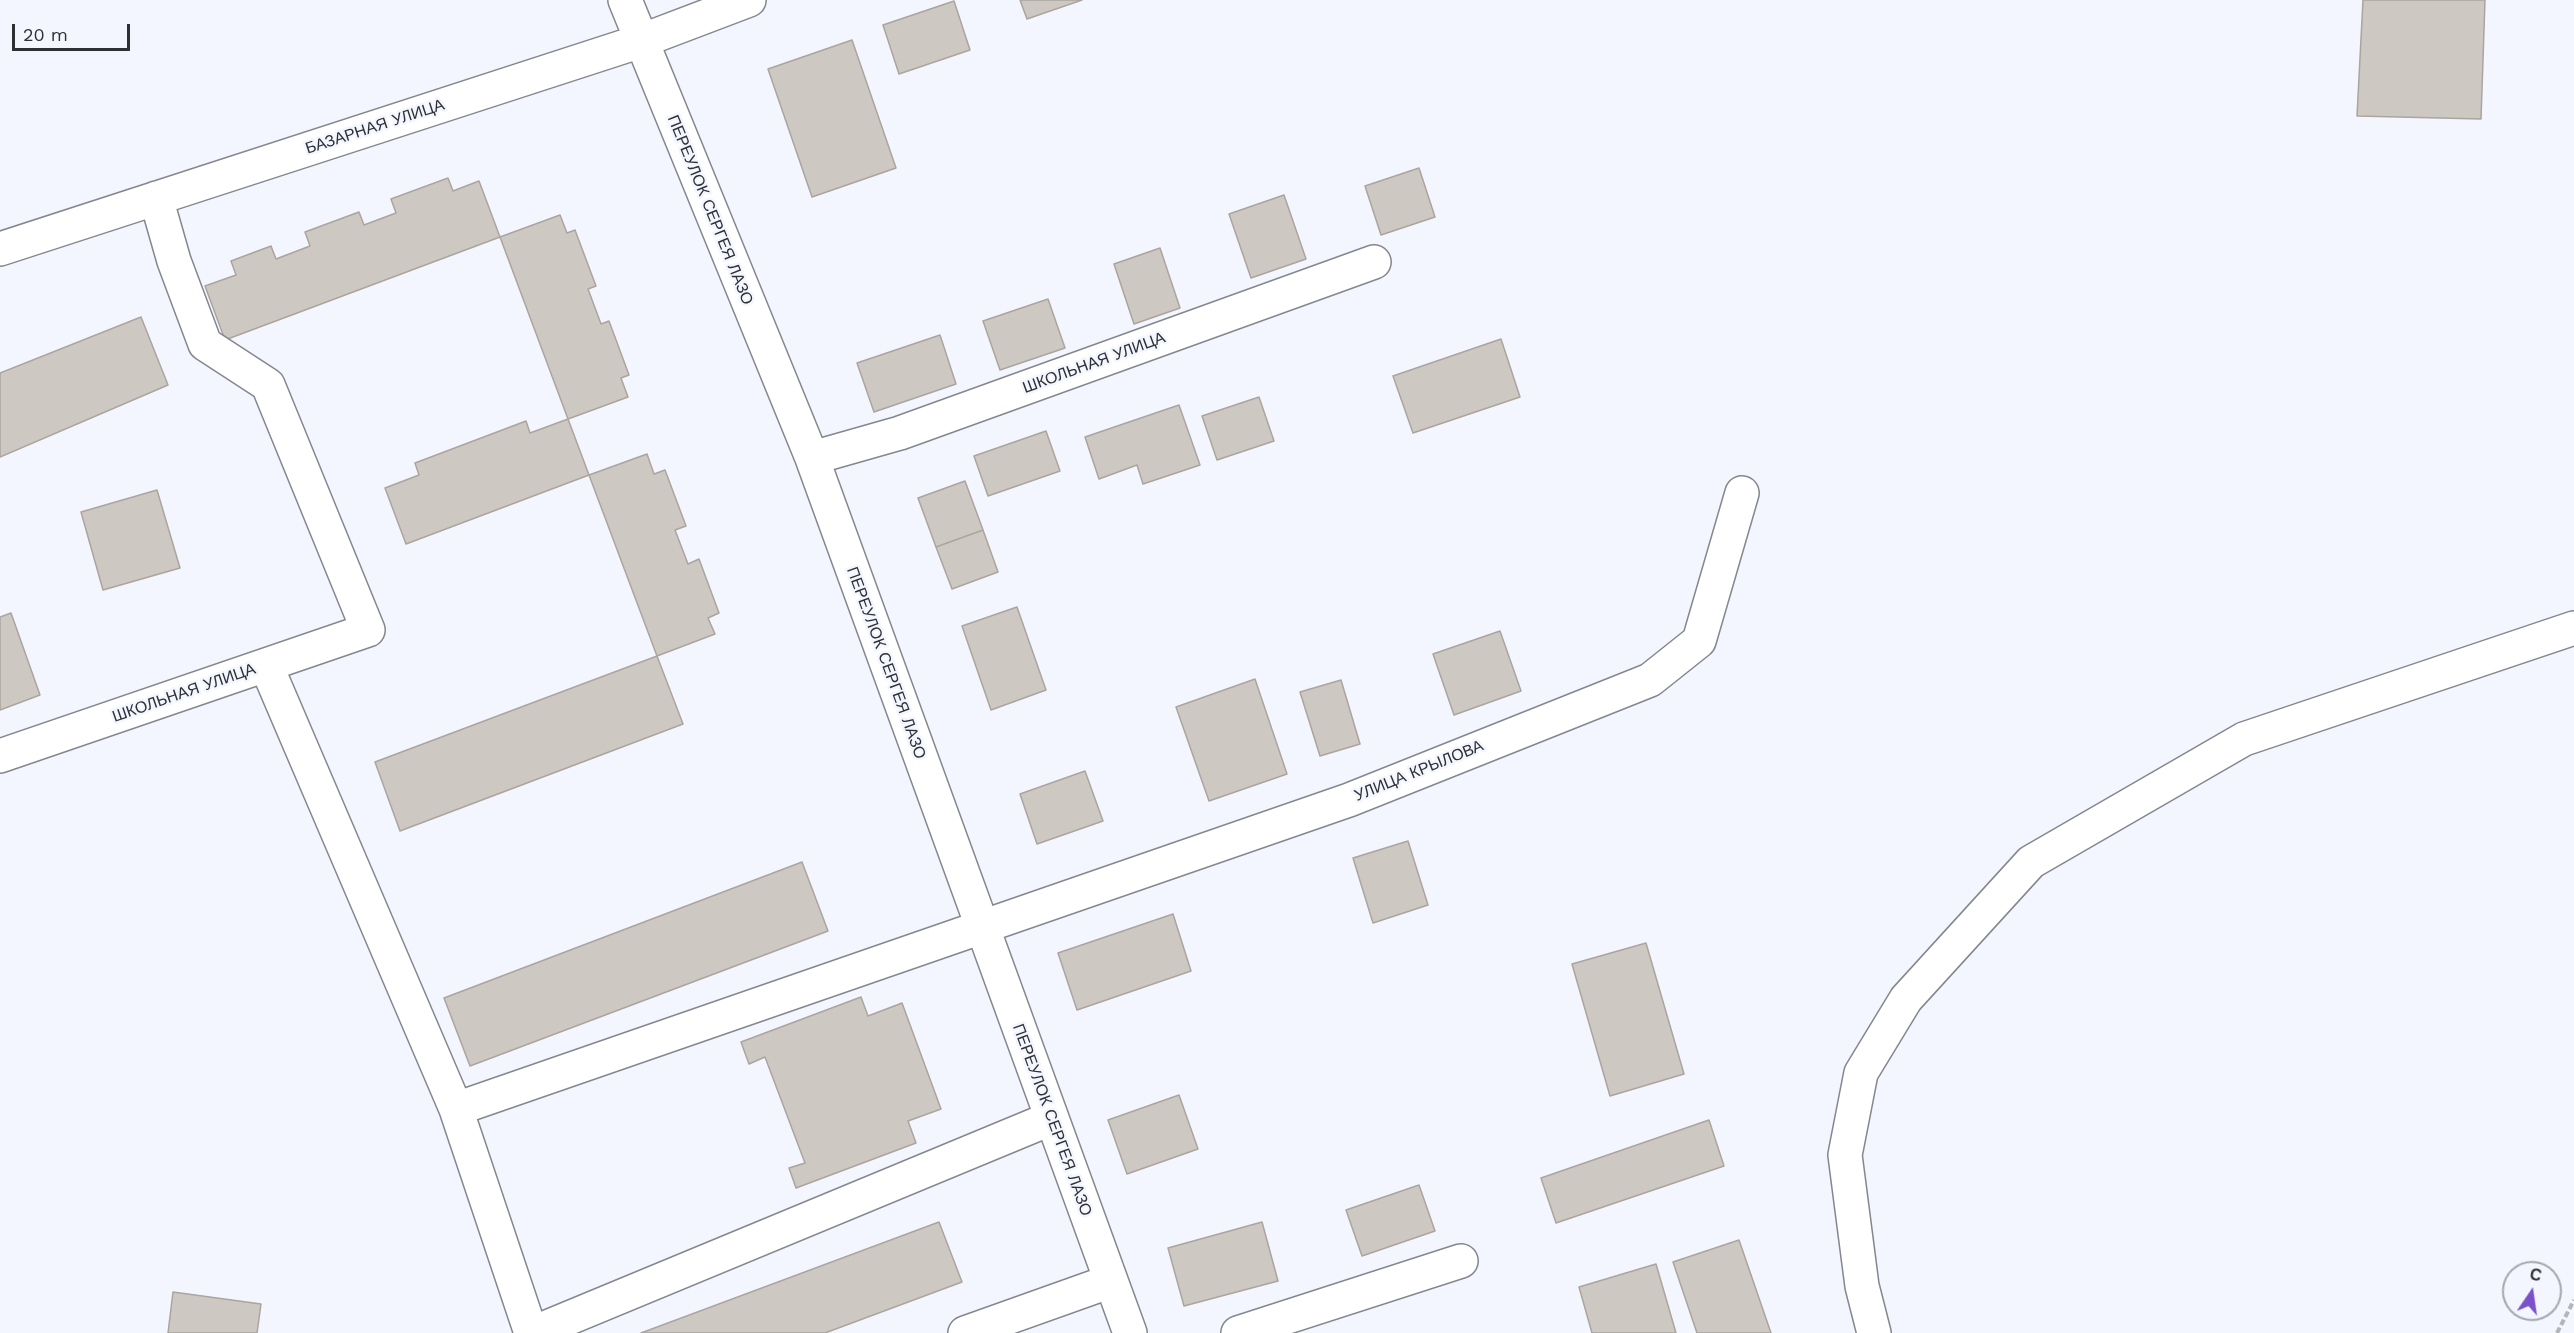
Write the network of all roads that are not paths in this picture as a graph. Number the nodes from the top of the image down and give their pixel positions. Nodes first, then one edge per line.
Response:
1 (625, 0) edge
2 (749, 0) edge
3 (641, 42) junction
4 (156, 198) junction
5 (0, 249) edge
6 (1374, 262) dead end
7 (812, 458) junction
8 (1742, 493) dead end
9 (2574, 628) edge
10 (266, 665) junction
11 (0, 756) edge
12 (981, 928) junction
13 (456, 1109) junction
14 (1052, 1118) junction
15 (1461, 1261) dead end
16 (1111, 1281) junction
17 (532, 1333) edge
18 (965, 1333) edge
19 (1130, 1333) edge
20 (1238, 1333) edge
21 (1874, 1333) edge

1 - 3 street, ПЕРЕУЛОК СЕРГЕЯ ЛАЗО
2 - 3 street, БАЗАРНАЯ УЛИЦА
3 - 4 street, БАЗАРНАЯ УЛИЦА
3 - 7 street, ПЕРЕУЛОК СЕРГЕЯ ЛАЗО
4 - 5 street, БАЗАРНАЯ УЛИЦА
4 - 10 street, ШКОЛЬНАЯ УЛИЦА
6 - 7 street, ШКОЛЬНАЯ УЛИЦА
7 - 12 street, ПЕРЕУЛОК СЕРГЕЯ ЛАЗО
8 - 12 street, УЛИЦА КРЫЛОВА
9 - 21 street
10 - 11 street, ШКОЛЬНАЯ УЛИЦА
10 - 13 street
12 - 13 street, УЛИЦА КРЫЛОВА
12 - 14 street, ПЕРЕУЛОК СЕРГЕЯ ЛАЗО
13 - 17 street
14 - 16 street, ПЕРЕУЛОК СЕРГЕЯ ЛАЗО
14 - 17 street
15 - 20 street
16 - 18 street
16 - 19 street, ПЕРЕУЛОК СЕРГЕЯ ЛАЗО

